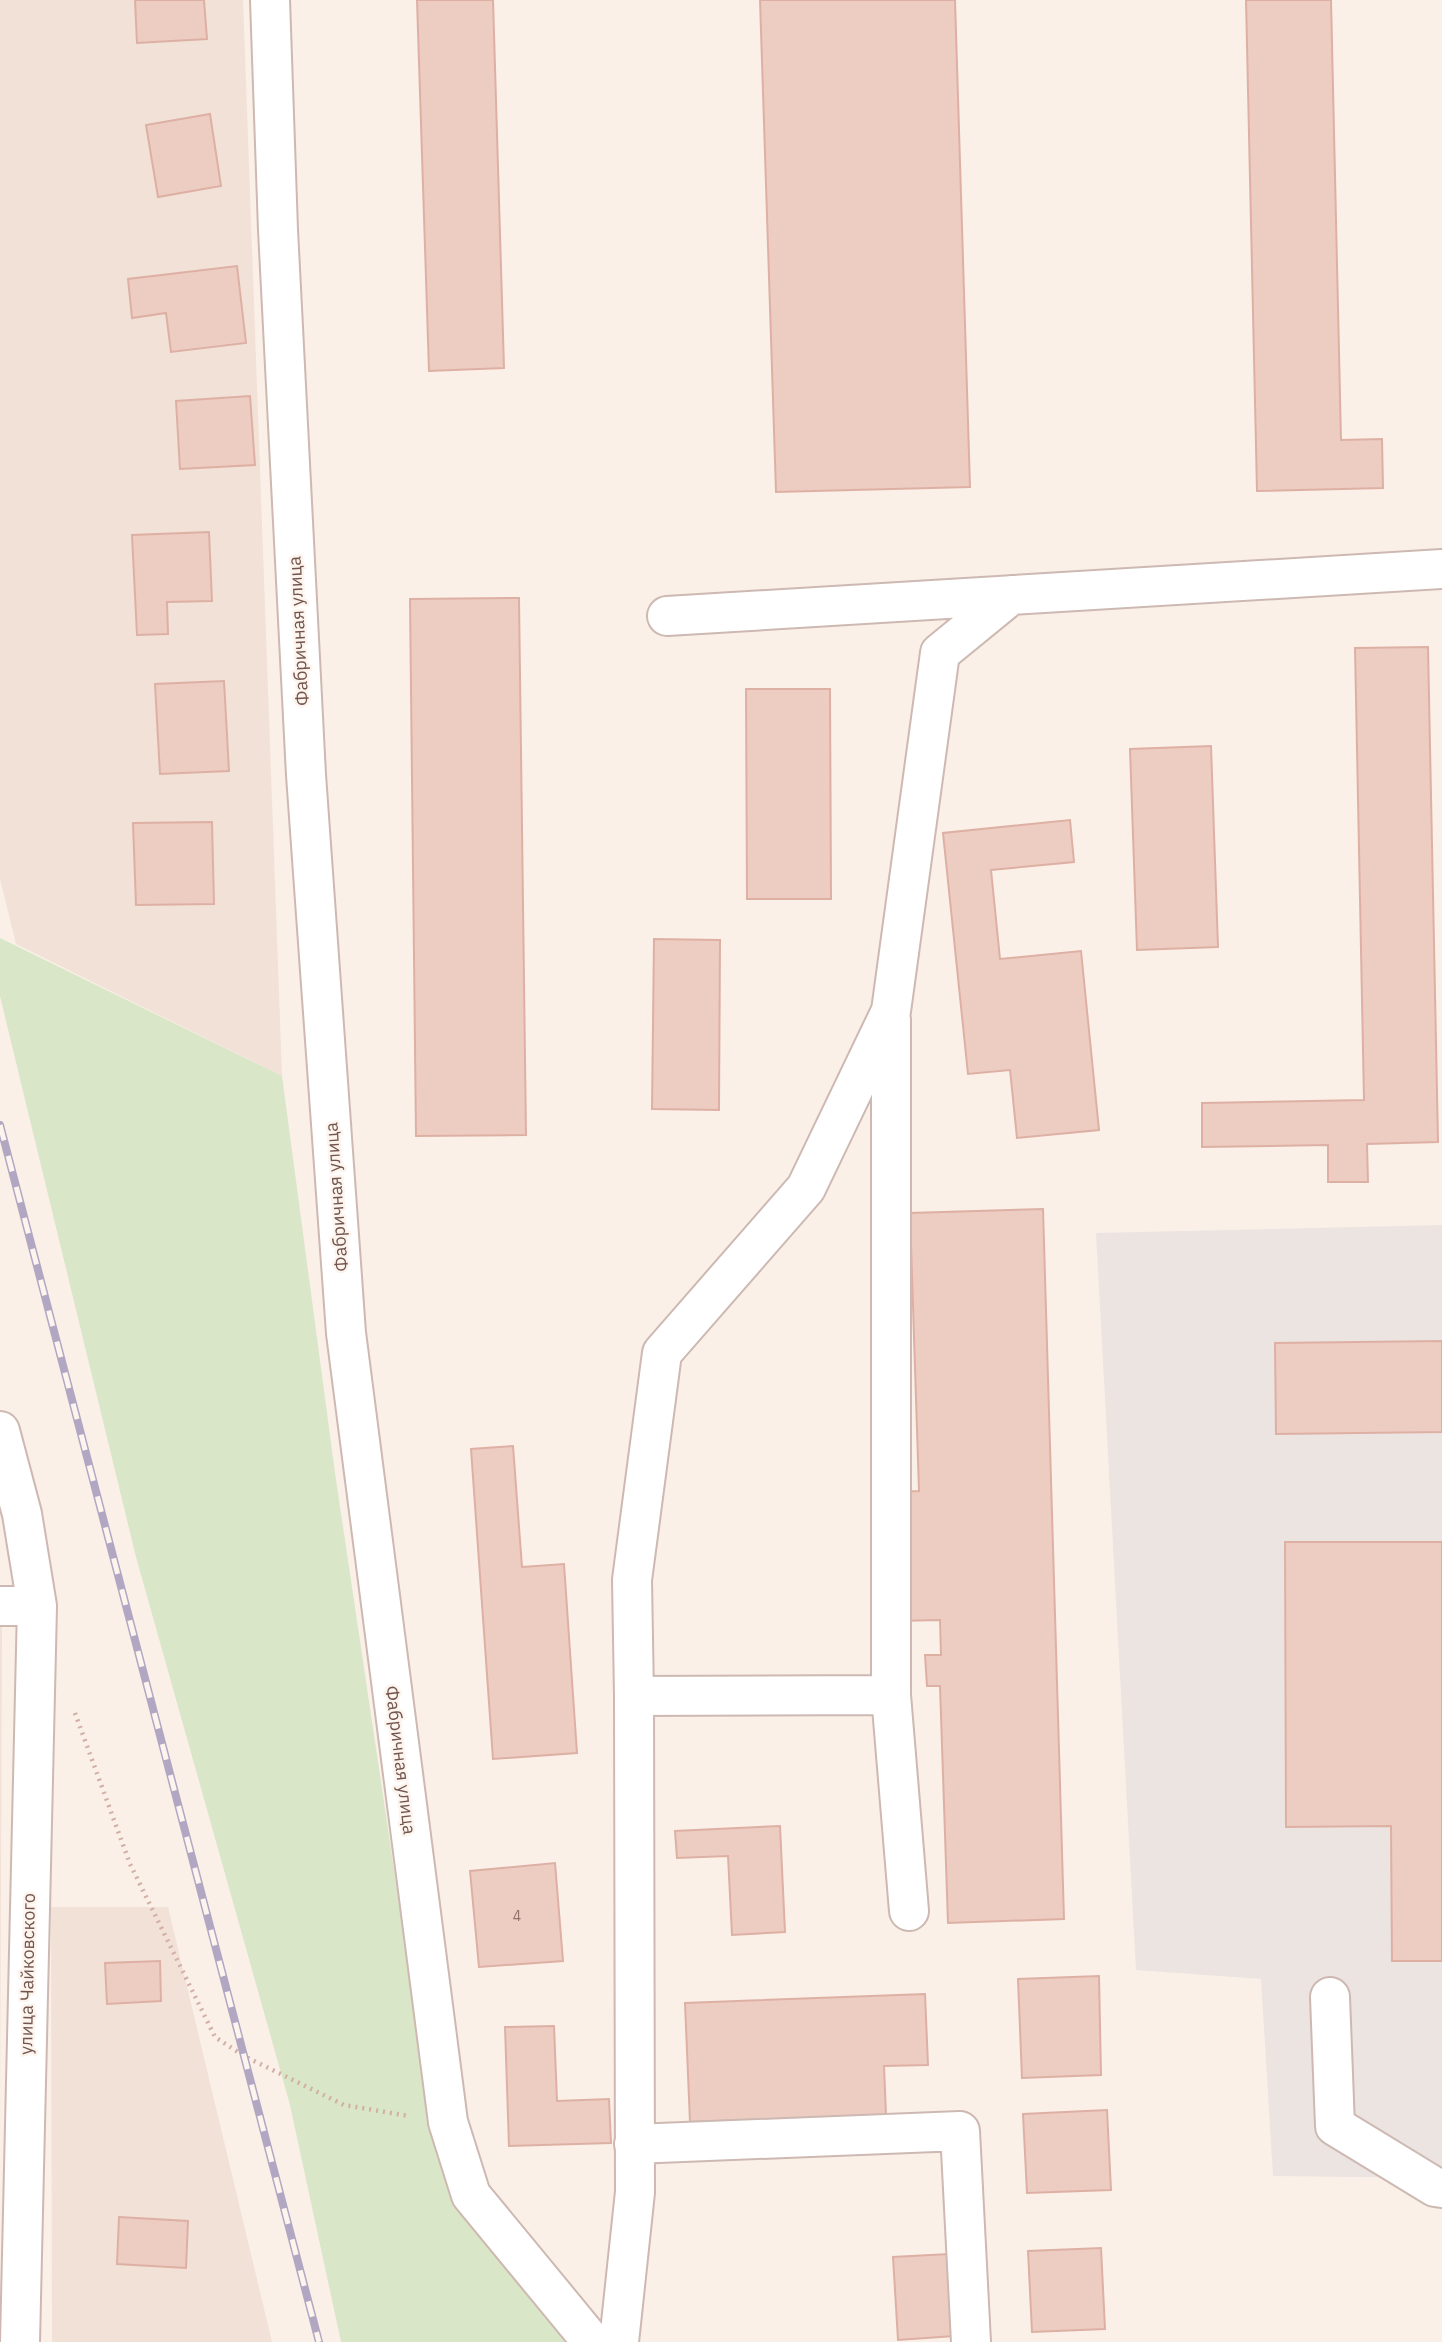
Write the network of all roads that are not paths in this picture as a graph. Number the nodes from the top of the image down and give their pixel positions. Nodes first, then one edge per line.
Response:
1 (270, 0) edge
2 (1442, 569) edge
3 (1011, 595) junction
4 (667, 616) dead end
5 (891, 1011) junction
6 (0, 1431) edge
7 (18, 1606) edge
8 (891, 1695) junction
9 (634, 1696) junction
10 (909, 1911) dead end
11 (1331, 1997) dead end
12 (634, 2144) junction
13 (11, 2155) edge
14 (1442, 2188) edge
15 (20, 2342) edge
16 (592, 2342) edge
17 (619, 2342) edge
18 (971, 2342) edge

1 - 16 street, Фабричная улица
2 - 3 street
3 - 4 street
3 - 5 street
5 - 8 street
5 - 9 street
6 - 7 street, улица Чайковского
7 - 13 street, улица Чайковского
8 - 9 street
8 - 10 street
9 - 12 street
11 - 14 street
12 - 17 street
12 - 18 street
13 - 15 street, улица Чайковского

